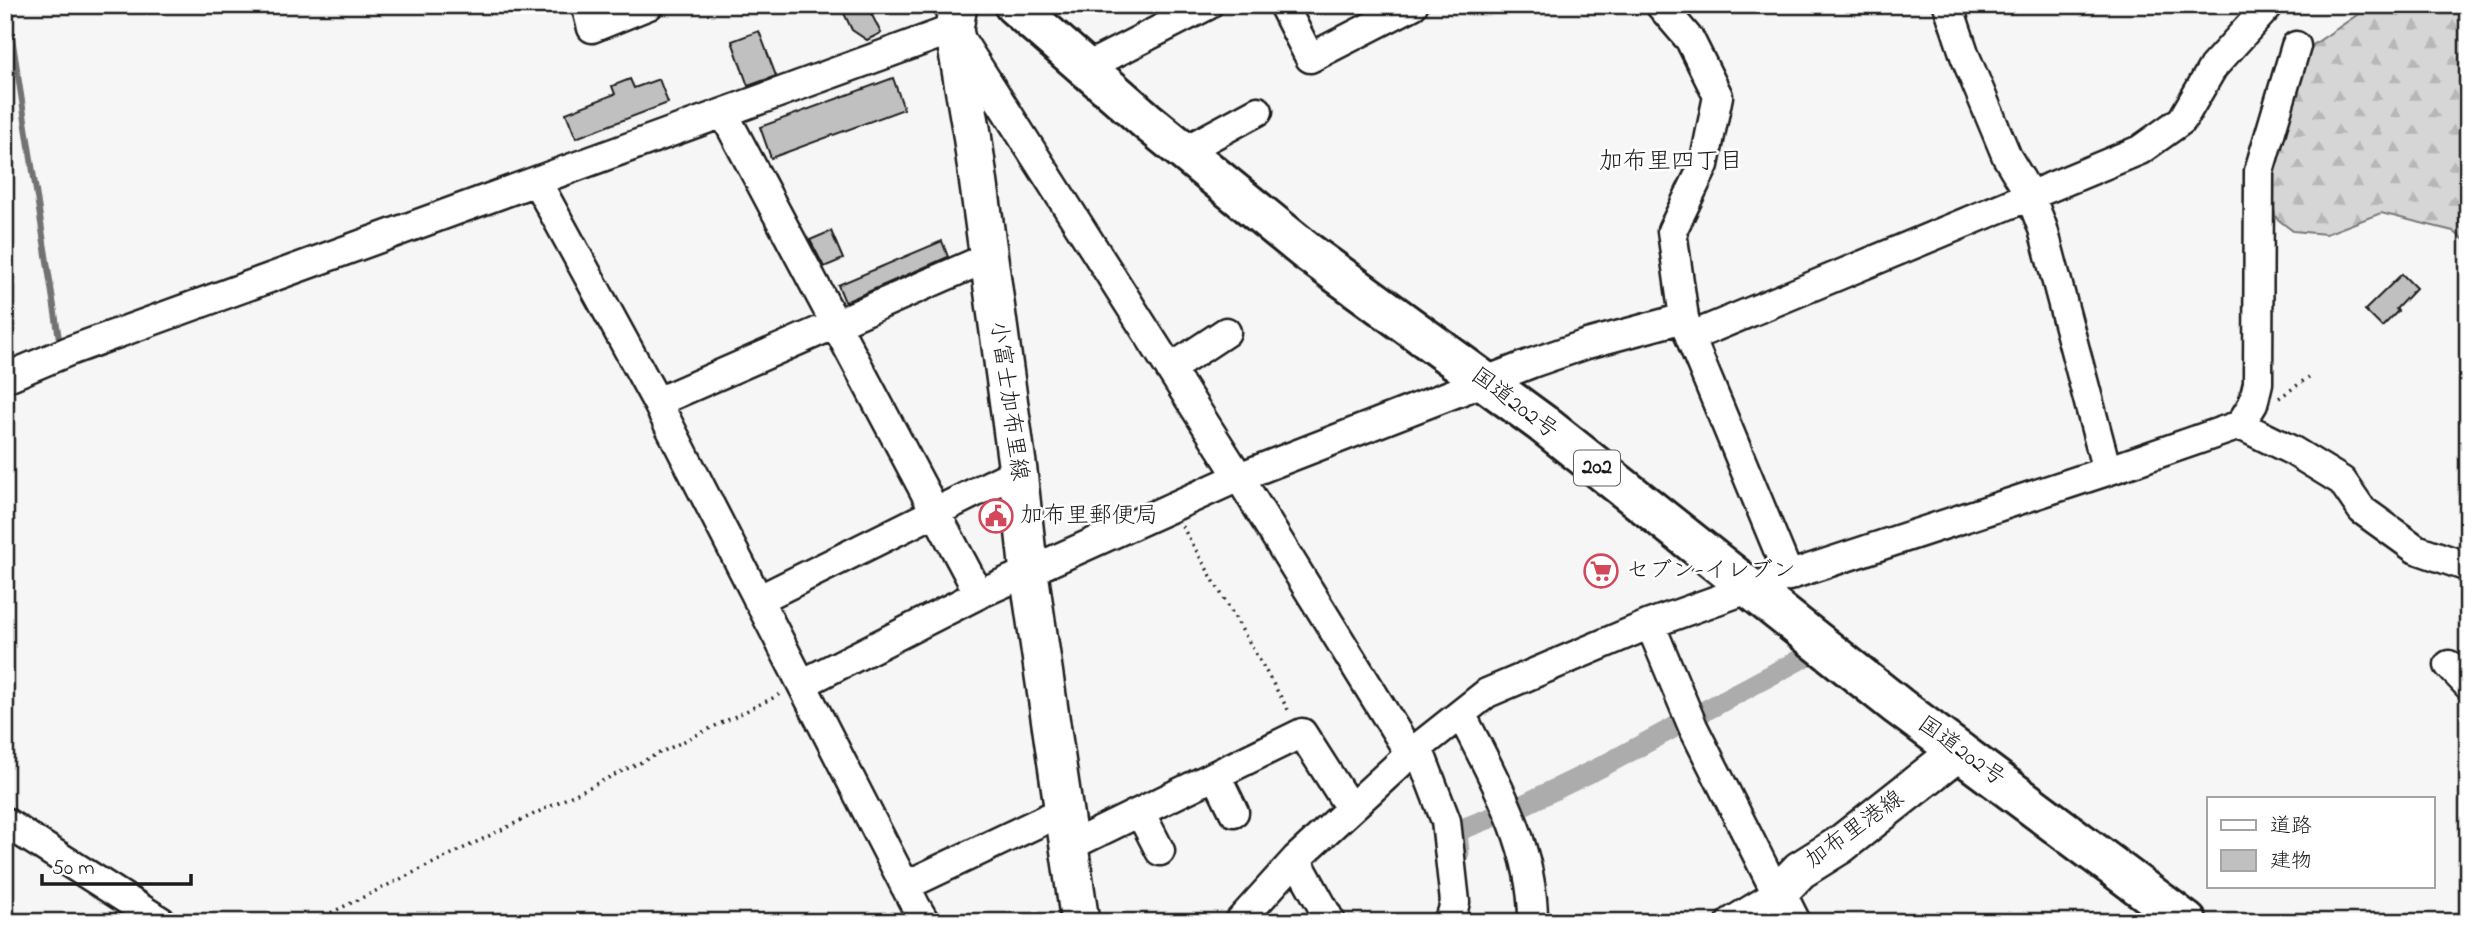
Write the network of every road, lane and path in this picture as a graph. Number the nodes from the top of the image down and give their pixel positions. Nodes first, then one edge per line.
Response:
1 (586, 5) edge
2 (649, 5) edge
3 (1014, 5) edge
4 (1208, 5) edge
5 (1283, 5) edge
6 (1413, 5) edge
7 (1660, 5) edge
8 (1948, 5) edge
9 (2269, 5) edge
10 (956, 17) edge
11 (2296, 46) dead end
12 (1085, 68) junction
13 (1258, 111) dead end
14 (727, 121) junction
15 (1184, 151) junction
16 (541, 189) junction
17 (2030, 195) junction
18 (989, 257) junction
19 (837, 325) junction
20 (1687, 328) junction
21 (1226, 331) dead end
22 (1170, 369) junction
23 (5, 378) edge
24 (1484, 381) junction
25 (657, 402) junction
26 (2240, 425) junction
27 (1018, 471) junction
28 (2107, 471) junction
29 (1239, 477) junction
30 (1172, 508) junction
31 (935, 512) junction
32 (2468, 567) edge
33 (1029, 573) junction
34 (1789, 576) junction
35 (1748, 589) junction
36 (979, 594) junction
37 (758, 600) junction
38 (1650, 624) junction
39 (2449, 664) dead end
40 (802, 684) junction
41 (2468, 685) edge
42 (1461, 714) junction
43 (1302, 733) junction
44 (1414, 751) junction
45 (1959, 751) junction
46 (1216, 775) junction
47 (1350, 808) junction
48 (1065, 810) junction
49 (1140, 812) junction
50 (1234, 812) dead end
51 (5, 822) edge
52 (1070, 846) junction
53 (1160, 851) dead end
54 (1296, 859) junction
55 (905, 886) junction
56 (1784, 908) edge
57 (1240, 921) edge
58 (162, 922) edge
59 (312, 922) edge
60 (925, 922) edge
61 (1080, 922) edge
62 (1331, 922) edge
63 (1447, 922) edge
64 (1533, 922) edge
65 (1731, 922) edge
66 (2187, 922) edge

1 - 2 street
3 - 12 highway, 国道202号 / 202
4 - 12 street
5 - 6 street
7 - 20 street
8 - 17 street
9 - 17 street
10 - 14 street
10 - 18 main road, 小富士加布里線
10 - 22 street
11 - 26 street
12 - 15 highway, 国道202号 / 202
13 - 15 street
14 - 16 street
14 - 19 street
15 - 24 highway, 国道202号 / 202
16 - 23 street
16 - 25 street
17 - 20 street
17 - 28 street
18 - 19 street
18 - 27 main road, 小富士加布里線
19 - 25 street
19 - 31 street
20 - 24 street
20 - 34 street
21 - 22 street
22 - 29 street
24 - 29 street
24 - 35 highway, 国道202号 / 202
25 - 37 street
26 - 28 street
26 - 32 street
27 - 31 street
27 - 33 main road, 小富士加布里線
28 - 34 street
29 - 30 street
29 - 44 street
30 - 33 street
30 - 43 path
31 - 36 street
31 - 37 street
33 - 36 street
33 - 48 main road, 小富士加布里線
34 - 35 street
35 - 38 street
35 - 45 highway, 国道202号 / 202
36 - 40 street
37 - 40 street
38 - 42 street
38 - 56 street
39 - 41 street
40 - 55 street
40 - 59 path
42 - 44 street
42 - 64 street
43 - 46 street
43 - 47 street
44 - 47 street
44 - 63 street
45 - 56 main road, 加布里港線
45 - 66 highway, 国道202号 / 202
46 - 49 street
46 - 50 street
47 - 54 street
48 - 52 main road, 小富士加布里線
48 - 55 street
49 - 52 street
49 - 53 street
51 - 58 street
52 - 61 main road, 小富士加布里線
54 - 57 street
54 - 62 street
55 - 60 street
56 - 65 street

